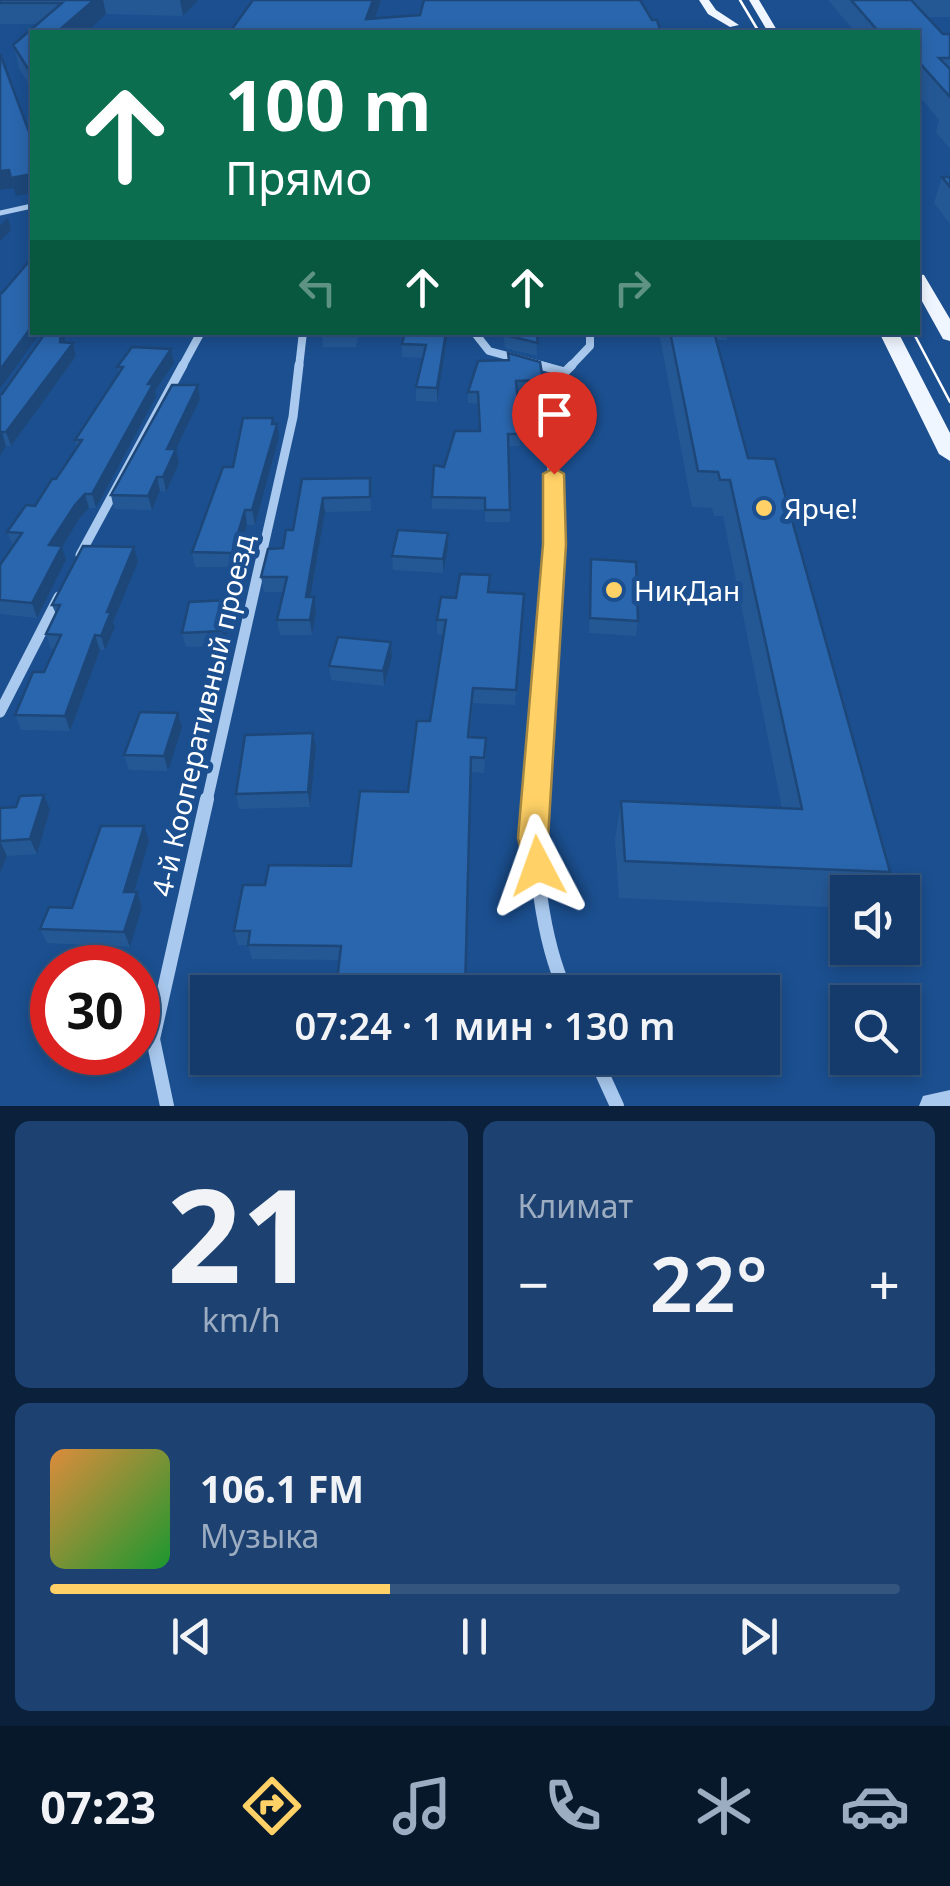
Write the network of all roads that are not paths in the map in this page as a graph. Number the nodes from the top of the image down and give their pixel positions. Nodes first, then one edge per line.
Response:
1 (704, 0) edge
2 (721, 0) edge
3 (754, 0) edge
4 (780, 13) dead end
5 (736, 29) edge
6 (772, 29) edge
7 (30, 206) edge
8 (12, 210) junction
9 (0, 214) edge
10 (0, 224) edge
11 (920, 282) edge
12 (199, 335) edge
13 (303, 335) edge
14 (476, 335) edge
15 (590, 335) edge
16 (890, 335) edge
17 (950, 335) edge
18 (565, 372) junction
19 (950, 454) edge
20 (77, 560) edge
21 (68, 577) edge
22 (0, 712) edge
23 (558, 975) edge
24 (604, 1075) edge
25 (950, 1104) edge
26 (168, 1106) edge
27 (618, 1106) edge
28 (933, 1106) edge

1 - 5 main road
2 - 5 main road
3 - 6 main road
4 - 6 main road
7 - 8 street
8 - 9 street
8 - 10 street
11 - 17 main road
12 - 20 street
13 - 26 street, 4-й Кооперативный проезд
14 - 18 street
15 - 18 street
16 - 19 main road
18 - 23 street
21 - 22 street
24 - 27 street
25 - 28 street

